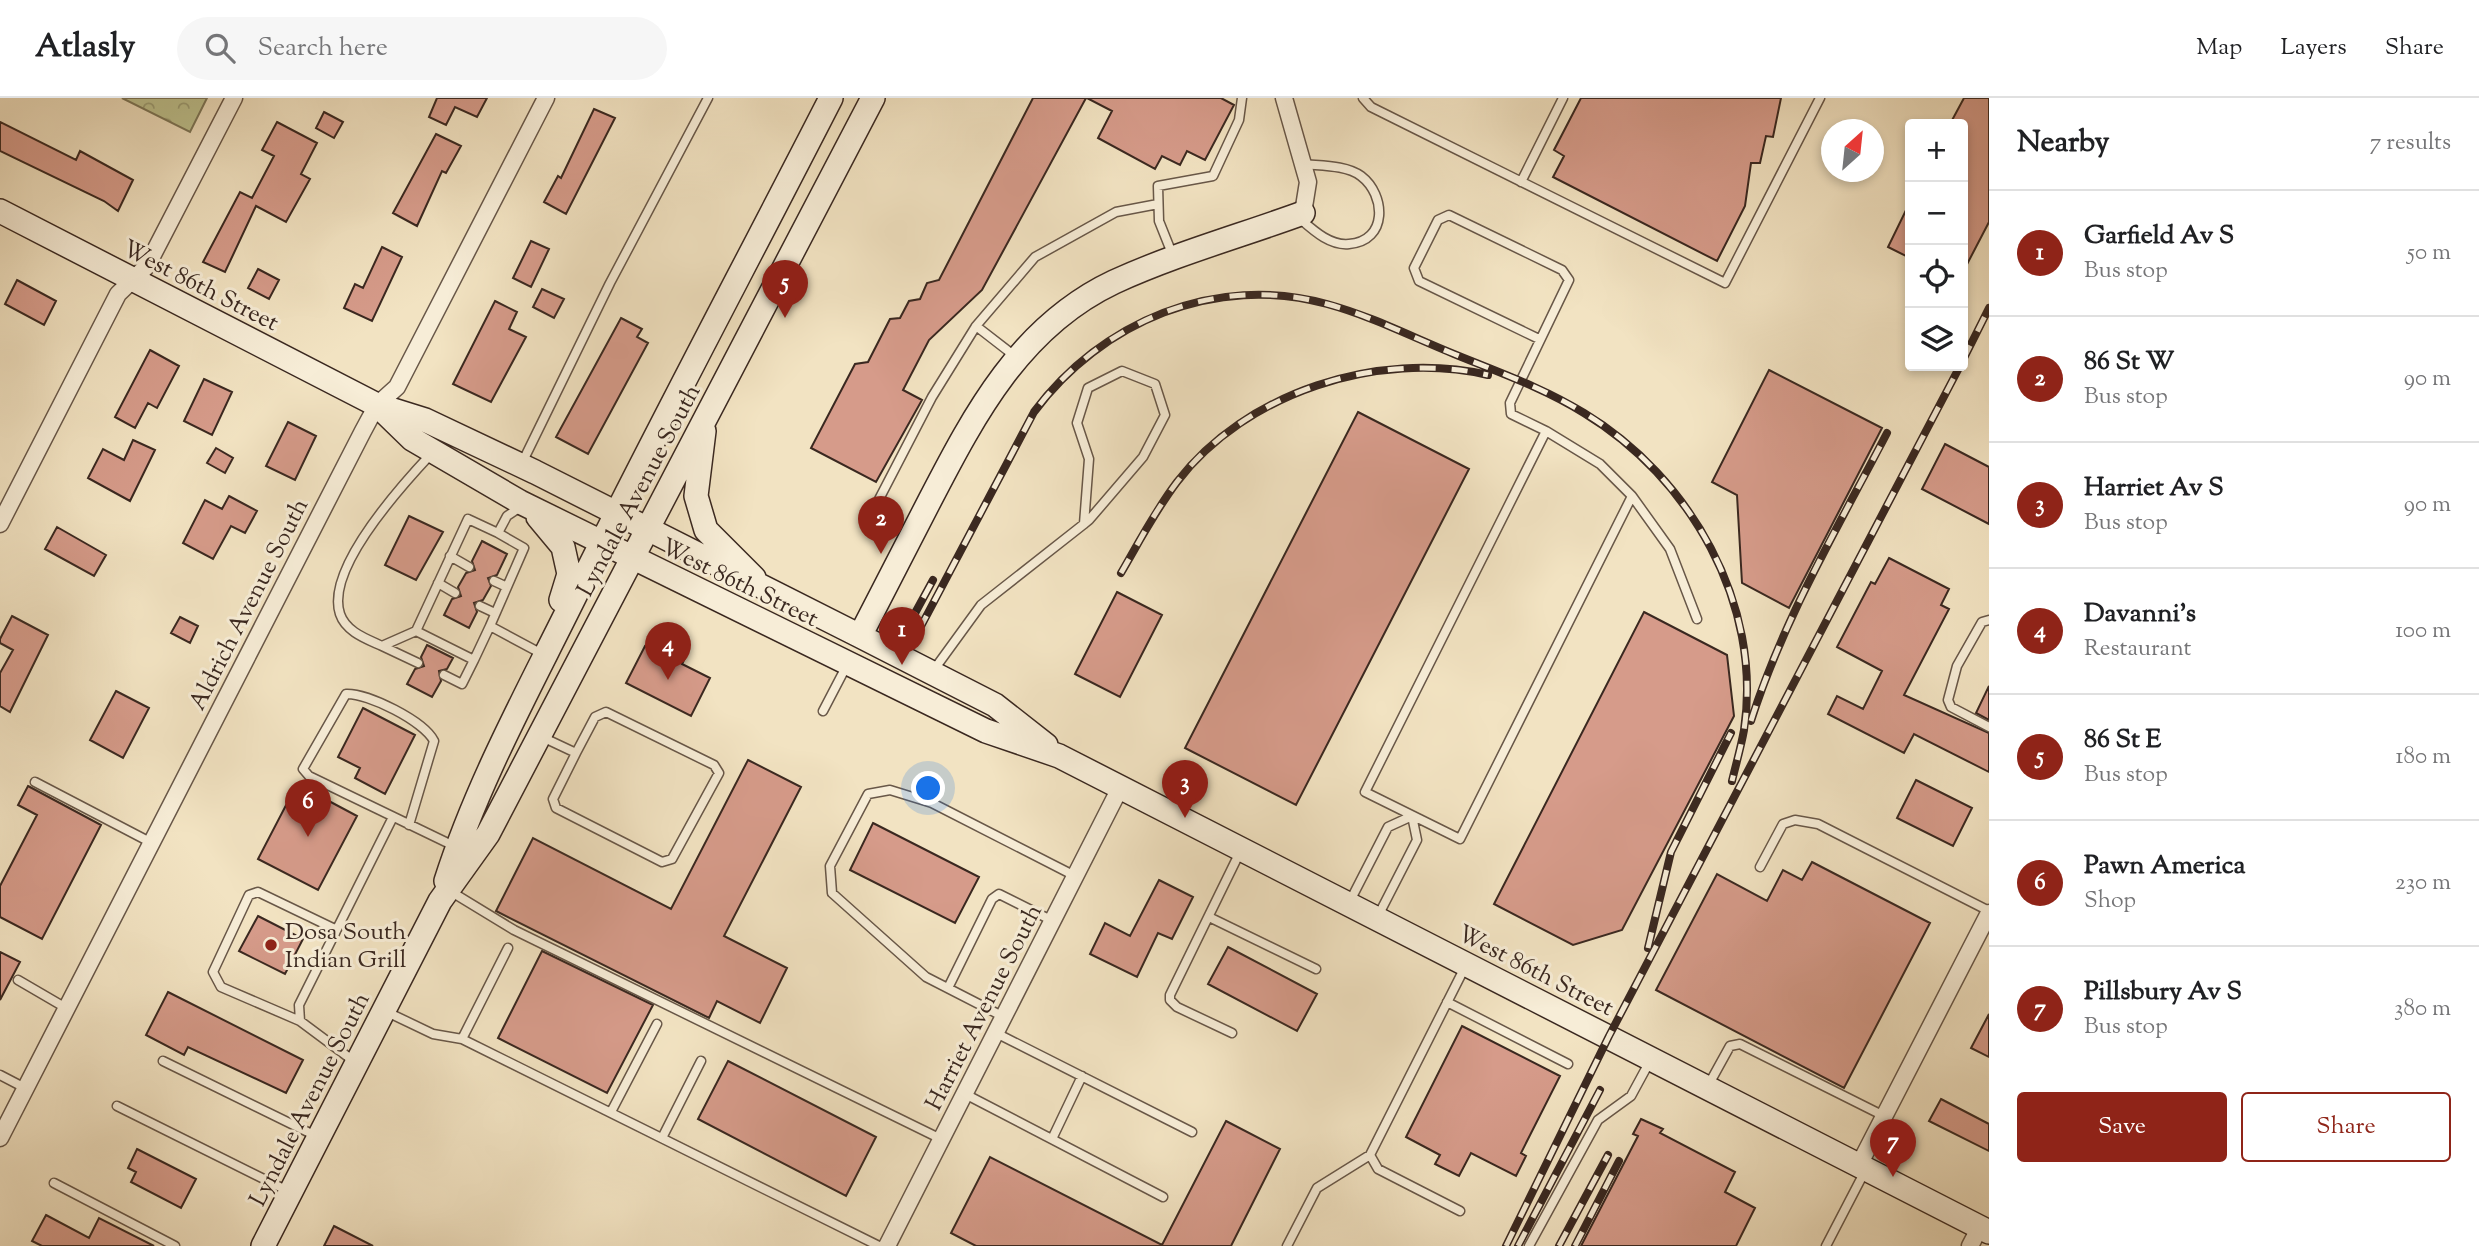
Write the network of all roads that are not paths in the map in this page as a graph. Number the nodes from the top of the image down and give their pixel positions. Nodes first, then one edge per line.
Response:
1 (234, 98) edge
2 (546, 98) edge
3 (708, 98) edge
4 (831, 98) edge
5 (873, 98) edge
6 (1242, 98) edge
7 (1284, 98) edge
8 (1363, 98) edge
9 (1563, 98) edge
10 (1820, 98) edge
11 (1303, 164) junction
12 (1521, 182) junction
13 (1158, 204) junction
14 (0, 211) edge
15 (1300, 214) junction
16 (1174, 258) junction
17 (134, 280) junction
18 (976, 326) junction
19 (1539, 339) junction
20 (1017, 357) junction
21 (377, 405) junction
22 (705, 420) junction
23 (1546, 431) junction
24 (433, 452) junction
25 (521, 466) junction
26 (1632, 496) junction
27 (525, 505) junction
28 (875, 507) dead end
29 (616, 513) junction
30 (0, 524) edge
31 (1084, 524) junction
32 (647, 529) junction
33 (498, 533) junction
34 (601, 543) junction
35 (450, 556) junction
36 (632, 558) junction
37 (469, 567) dead end
38 (494, 581) dead end
39 (438, 583) junction
40 (507, 587) junction
41 (763, 588) junction
42 (456, 593) dead end
43 (481, 606) dead end
44 (495, 613) junction
45 (1697, 619) dead end
46 (563, 620) junction
47 (1989, 621) edge
48 (489, 626) junction
49 (416, 631) junction
50 (860, 636) junction
51 (382, 646) junction
52 (545, 656) junction
53 (474, 660) junction
54 (418, 663) dead end
55 (847, 665) junction
56 (932, 673) junction
57 (444, 675) dead end
58 (823, 711) dead end
59 (1989, 727) edge
60 (540, 736) junction
61 (576, 753) junction
62 (1059, 756) junction
63 (35, 782) dead end
64 (1120, 788) junction
65 (1412, 816) junction
66 (393, 817) junction
67 (409, 825) junction
68 (150, 842) junction
69 (457, 848) junction
70 (1242, 850) junction
71 (1760, 867) dead end
72 (1075, 876) junction
73 (444, 893) junction
74 (1349, 904) junction
75 (1989, 912) edge
76 (1209, 917) junction
77 (1377, 918) junction
78 (1053, 921) junction
79 (335, 929) junction
80 (508, 948) dead end
81 (1466, 964) junction
82 (1316, 969) dead end
83 (18, 981) dead end
84 (948, 988) junction
85 (1447, 1002) junction
86 (66, 1008) junction
87 (384, 1010) junction
88 (1004, 1017) junction
89 (300, 1021) junction
90 (657, 1024) dead end
91 (996, 1033) junction
92 (1232, 1033) dead end
93 (462, 1040) junction
94 (1652, 1058) junction
95 (163, 1061) dead end
96 (701, 1061) dead end
97 (357, 1063) junction
98 (1568, 1064) dead end
99 (0, 1075) edge
100 (1082, 1076) junction
101 (1707, 1087) junction
102 (25, 1088) junction
103 (965, 1094) junction
104 (117, 1106) dead end
105 (611, 1112) junction
106 (1884, 1116) junction
107 (1192, 1132) dead end
108 (318, 1137) junction
109 (0, 1138) edge
110 (662, 1138) junction
111 (942, 1139) junction
112 (1052, 1139) junction
113 (1370, 1155) junction
114 (1862, 1167) junction
115 (54, 1183) dead end
116 (290, 1192) junction
117 (1163, 1197) dead end
118 (1460, 1211) dead end
119 (1980, 1235) edge
120 (175, 1246) edge
121 (263, 1246) edge
122 (879, 1246) edge
123 (887, 1246) edge
124 (1287, 1246) edge
125 (1529, 1246) edge
126 (1826, 1246) edge

1 - 17 street
2 - 21 street, Aldrich Avenue South
3 - 25 lane
4 - 29 street, Lyndale Avenue South
5 - 22 street, Lyndale Avenue South
6 - 13 lane
7 - 11 street
8 - 12 lane
9 - 12 lane
10 - 12 lane
11 - 15 street
11 - 15 lane
13 - 16 lane
13 - 18 lane
14 - 17 street, West 86th Street
15 - 16 street
16 - 20 street
17 - 21 street, West 86th Street
17 - 30 street
18 - 20 lane
18 - 28 lane
19 - 19 lane
19 - 23 lane
20 - 50 street
21 - 24 street, West 86th Street
21 - 25 street, West 86th Street
21 - 68 street, Aldrich Avenue South
22 - 32 street, Lyndale Avenue South
22 - 41 street
23 - 26 lane
23 - 65 lane
24 - 27 street, West 86th Street
24 - 51 lane
25 - 29 street, West 86th Street
26 - 45 lane
26 - 65 lane
27 - 33 lane
27 - 34 street, West 86th Street
27 - 46 street
29 - 32 street, West 86th Street
29 - 34 street, Lyndale Avenue South
31 - 31 lane
31 - 56 lane
32 - 36 street, Lyndale Avenue South
32 - 41 street, West 86th Street
33 - 35 lane
33 - 40 lane
34 - 36 street, West 86th Street
34 - 46 street, Lyndale Avenue South
35 - 37 lane
35 - 39 lane
36 - 55 street, West 86th Street
36 - 60 street, Lyndale Avenue South
38 - 40 lane
39 - 42 lane
39 - 49 lane
40 - 44 lane
41 - 50 street, West 86th Street
43 - 44 lane
44 - 48 lane
46 - 52 street, Lyndale Avenue South
47 - 59 lane
48 - 52 lane
48 - 53 lane
49 - 51 lane
49 - 53 lane
50 - 55 street
50 - 56 street, West 86th Street
51 - 54 lane
52 - 69 street, Lyndale Avenue South
53 - 57 lane
55 - 58 lane
55 - 62 street, West 86th Street
56 - 62 street, West 86th Street
60 - 61 lane
60 - 73 street, Lyndale Avenue South
61 - 61 lane
62 - 64 street, West 86th Street
63 - 68 lane
64 - 70 street, West 86th Street
64 - 72 street, Harriet Avenue South
65 - 74 lane
65 - 77 lane
66 - 67 lane
66 - 67 lane
66 - 79 lane
67 - 69 lane
68 - 86 street, Aldrich Avenue South
69 - 73 street, Lyndale Avenue South
70 - 74 street, West 86th Street
70 - 76 lane
71 - 75 lane
72 - 78 street, Harriet Avenue South
72 - 84 lane
73 - 87 street, Lyndale Avenue South
73 - 111 lane
74 - 77 street, West 86th Street
75 - 106 street
76 - 82 lane
76 - 92 lane
77 - 81 street, West 86th Street
78 - 84 lane
78 - 88 street, Harriet Avenue South
79 - 89 lane
79 - 89 lane
80 - 93 lane
81 - 85 lane
81 - 94 street, West 86th Street
83 - 86 lane
84 - 88 lane
85 - 98 lane
85 - 113 lane
86 - 102 street, Aldrich Avenue South
87 - 93 lane
87 - 97 street, Lyndale Avenue South
88 - 91 street, Harriet Avenue South
89 - 97 lane
90 - 105 lane
91 - 100 lane
91 - 103 street, Harriet Avenue South
93 - 105 lane
94 - 101 street, West 86th Street
94 - 125 lane
95 - 108 lane
96 - 110 lane
97 - 108 street, Lyndale Avenue South
99 - 102 lane
100 - 107 lane
100 - 112 lane
101 - 106 lane
101 - 114 street, West 86th Street
102 - 109 street, Aldrich Avenue South
103 - 111 street, Harriet Avenue South
103 - 112 lane
104 - 116 lane
105 - 110 lane
106 - 114 street
108 - 116 street, Lyndale Avenue South
110 - 122 lane
111 - 123 street, Harriet Avenue South
112 - 117 lane
113 - 118 lane
113 - 124 lane
114 - 119 street, West 86th Street
114 - 126 lane
115 - 120 lane
116 - 121 street, Lyndale Avenue South

